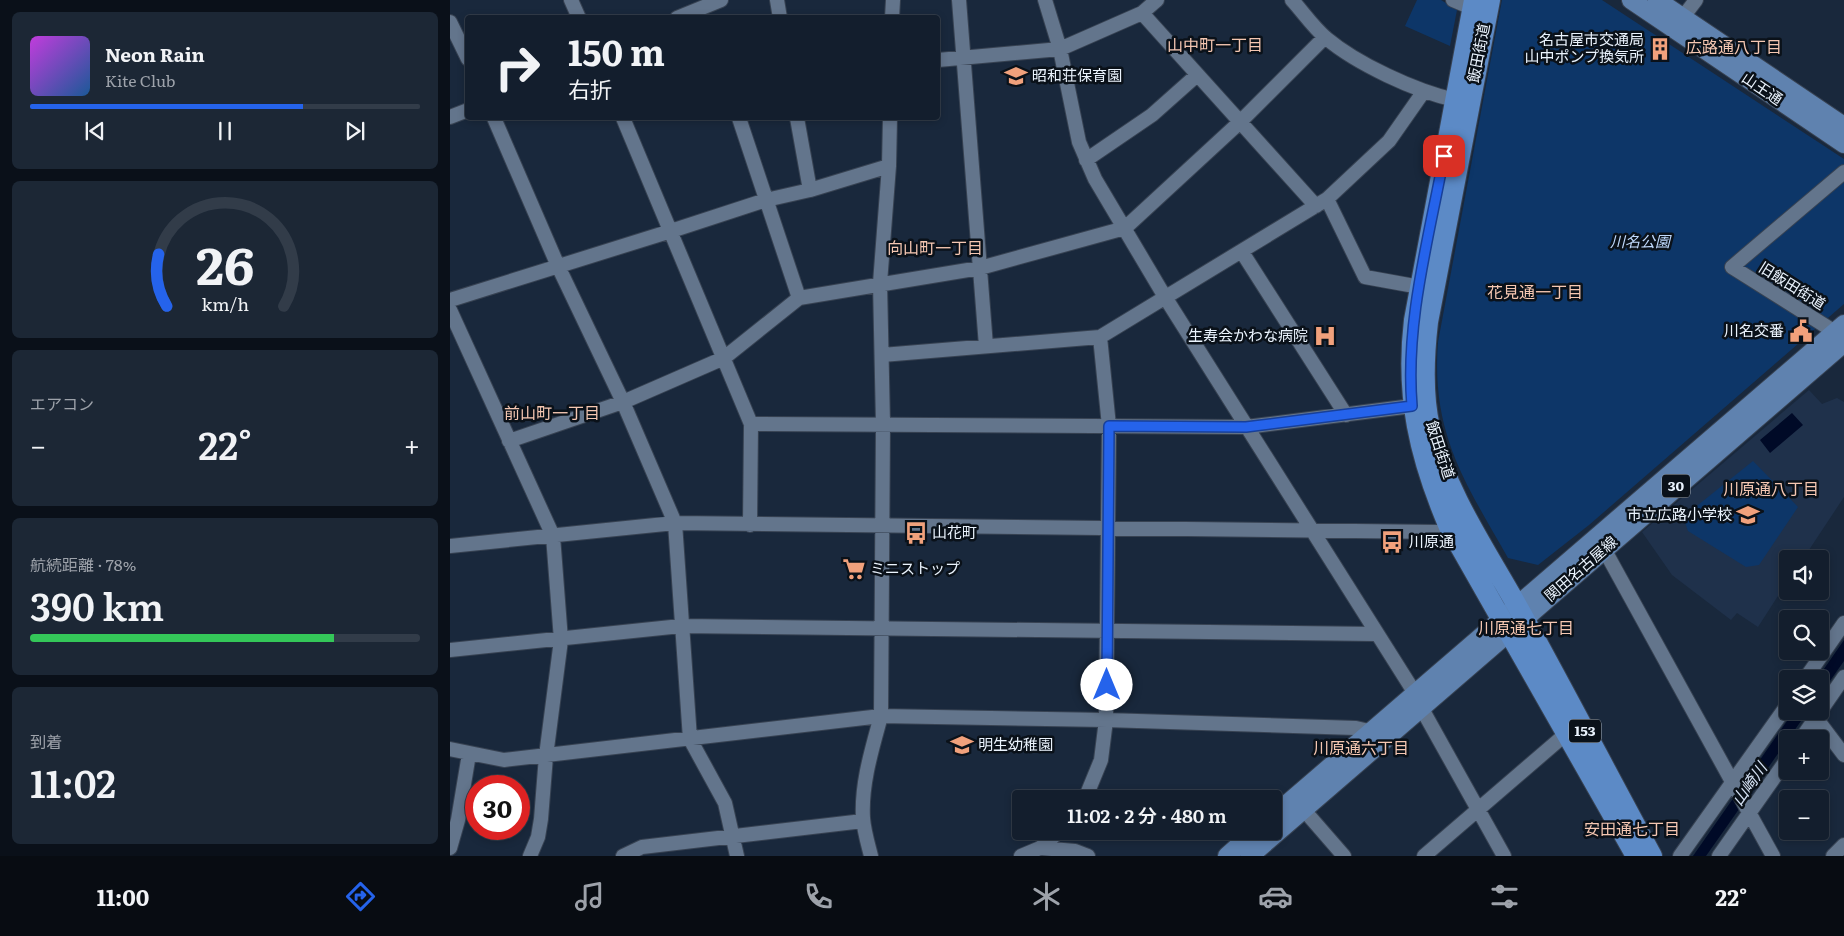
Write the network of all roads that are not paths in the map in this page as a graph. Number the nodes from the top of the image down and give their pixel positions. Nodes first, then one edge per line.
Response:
1 (571, 0) edge
2 (721, 0) edge
3 (777, 0) edge
4 (893, 0) edge
5 (960, 0) edge
6 (1045, 0) edge
7 (1157, 0) edge
8 (1292, 0) edge
9 (1453, 0) edge
10 (1631, 0) edge
11 (1657, 0) edge
12 (1696, 0) edge
13 (1479, 3) edge
14 (702, 8) edge
15 (1142, 13) junction
16 (578, 15) edge
17 (684, 15) edge
18 (780, 15) edge
19 (892, 15) edge
20 (1683, 17) junction
21 (450, 22) edge
22 (1325, 37) junction
23 (1060, 49) junction
24 (465, 53) edge
25 (964, 57) junction
26 (940, 60) edge
27 (1197, 75) junction
28 (1424, 91) junction
29 (1455, 100) junction
30 (465, 111) edge
31 (450, 117) edge
32 (495, 120) edge
33 (624, 120) edge
34 (739, 120) edge
35 (797, 120) edge
36 (890, 120) edge
37 (1240, 122) junction
38 (1844, 126) edge
39 (1844, 144) edge
40 (1086, 160) junction
41 (888, 166) junction
42 (1844, 172) edge
43 (810, 190) junction
44 (766, 200) junction
45 (1322, 203) junction
46 (1125, 228) junction
47 (672, 231) junction
48 (1242, 252) junction
49 (558, 266) junction
50 (980, 268) junction
51 (880, 283) junction
52 (1420, 287) junction
53 (799, 298) junction
54 (1165, 298) junction
55 (450, 300) edge
56 (450, 310) edge
57 (1842, 334) edge
58 (1100, 337) junction
59 (986, 346) junction
60 (882, 355) junction
61 (724, 358) junction
62 (624, 402) junction
63 (1412, 406) junction
64 (1346, 415) junction
65 (751, 424) junction
66 (884, 424) junction
67 (1109, 426) junction
68 (1246, 427) junction
69 (509, 441) junction
70 (1458, 522) junction
71 (675, 524) junction
72 (750, 524) junction
73 (881, 526) junction
74 (1107, 529) junction
75 (1311, 531) junction
76 (553, 536) junction
77 (450, 546) edge
78 (1604, 549) junction
79 (1521, 612) junction
80 (1844, 623) edge
81 (682, 626) junction
82 (1506, 626) junction
83 (881, 630) junction
84 (1107, 632) junction
85 (1376, 634) junction
86 (562, 640) junction
87 (450, 650) edge
88 (1811, 670) edge
89 (1844, 678) edge
90 (1829, 699) edge
91 (1419, 702) junction
92 (881, 716) junction
93 (1779, 717) edge
94 (1106, 720) junction
95 (1818, 720) edge
96 (1370, 731) junction
97 (1567, 733) junction
98 (690, 739) junction
99 (450, 749) edge
100 (469, 754) junction
101 (1844, 755) edge
102 (546, 756) junction
103 (1779, 770) edge
104 (1732, 783) junction
105 (1089, 790) edge
106 (1298, 804) junction
107 (1478, 809) junction
108 (1282, 811) edge
109 (1749, 812) junction
110 (863, 821) junction
111 (732, 837) junction
112 (1049, 840) edge
113 (1245, 840) edge
114 (1844, 845) edge
115 (450, 848) edge
116 (1040, 848) junction
117 (530, 856) edge
118 (623, 856) edge
119 (737, 856) edge
120 (871, 856) edge
121 (1020, 856) edge
122 (1088, 856) edge
123 (1227, 856) edge
124 (1250, 856) edge
125 (1344, 856) edge
126 (1424, 856) edge
127 (1504, 856) edge
128 (1636, 856) edge
129 (1652, 856) edge
130 (1680, 856) edge
131 (1719, 856) edge
132 (1773, 856) edge
133 (1833, 856) edge

1 - 16 street
2 - 14 street
3 - 18 street
4 - 19 street
5 - 25 street
6 - 23 street
7 - 15 street
8 - 22 street
9 - 13 street
10 - 39 main road, 山王通
11 - 20 main road, 山王通
12 - 20 street
13 - 29 highway, 飯田街道 / 153
13 - 70 highway, 飯田街道 / 153
14 - 17 street
15 - 23 street
15 - 27 street
20 - 38 main road, 山王通
21 - 24 street
22 - 28 street
22 - 37 street
23 - 25 street
23 - 40 street
25 - 26 street
25 - 50 street
27 - 37 street
27 - 40 street
28 - 29 street
28 - 45 street
29 - 52 highway, 飯田街道 / 153
30 - 31 street
32 - 49 street
33 - 47 street
34 - 44 street
35 - 43 street
36 - 41 street
37 - 45 street
37 - 46 street
40 - 46 street
41 - 43 street
41 - 51 street
42 - 57 street, 旧飯田街道
43 - 44 street
44 - 47 street
44 - 53 street
45 - 48 street
45 - 52 street
46 - 50 street
46 - 54 street
47 - 49 street
47 - 61 street
48 - 54 street
48 - 64 street
49 - 55 street
49 - 62 street
50 - 51 street
50 - 59 street
51 - 53 street
51 - 60 street
52 - 63 highway, 飯田街道 / 153
53 - 61 street
54 - 58 street
54 - 68 street
56 - 69 street
57 - 78 main road, 関田名古屋線 / 30
57 - 79 main road, 関田名古屋線 / 30
58 - 59 street
58 - 67 street
59 - 60 street
60 - 66 street
61 - 62 street
61 - 65 street
62 - 69 street
62 - 71 street
63 - 64 street
63 - 70 highway, 飯田街道 / 153
64 - 68 street
65 - 66 street
65 - 72 street
66 - 67 street
66 - 73 street
67 - 68 street
67 - 74 street
68 - 75 street
69 - 76 street
70 - 75 street
70 - 79 highway, 飯田街道 / 153
70 - 82 highway, 飯田街道 / 153
71 - 72 street
71 - 76 street
71 - 81 street
72 - 73 street
73 - 74 street
73 - 83 street
74 - 75 street
74 - 84 street
75 - 85 street
76 - 77 street
76 - 86 street
78 - 79 main road, 関田名古屋線 / 30
78 - 104 street
79 - 82 main road, 関田名古屋線 / 30
79 - 129 highway, 飯田街道 / 153
80 - 88 street
81 - 83 street
81 - 86 street
81 - 98 street
82 - 91 main road, 関田名古屋線 / 30
82 - 97 highway, 飯田街道 / 153
83 - 84 street
83 - 92 street
84 - 85 street
84 - 94 street
85 - 91 street
86 - 87 street
86 - 102 street
89 - 90 street
91 - 96 main road, 関田名古屋線 / 30
91 - 106 main road, 関田名古屋線 / 30
91 - 107 street
92 - 94 street
92 - 98 street
92 - 110 street
93 - 104 street
94 - 96 street
94 - 105 street
95 - 101 street
96 - 106 main road, 関田名古屋線 / 30
97 - 107 street
97 - 128 highway, 飯田街道 / 153
98 - 102 street
98 - 111 street
99 - 100 street
100 - 102 street
100 - 115 street
102 - 117 street
103 - 109 street
104 - 109 street
104 - 130 street
106 - 108 main road, 関田名古屋線 / 30
106 - 124 main road, 関田名古屋線 / 30
106 - 125 street
107 - 126 street
107 - 127 street
109 - 131 street
109 - 132 street
110 - 111 street
110 - 120 street
111 - 118 street
111 - 119 street
112 - 116 street
113 - 123 main road
114 - 133 street
116 - 121 street
116 - 122 street

